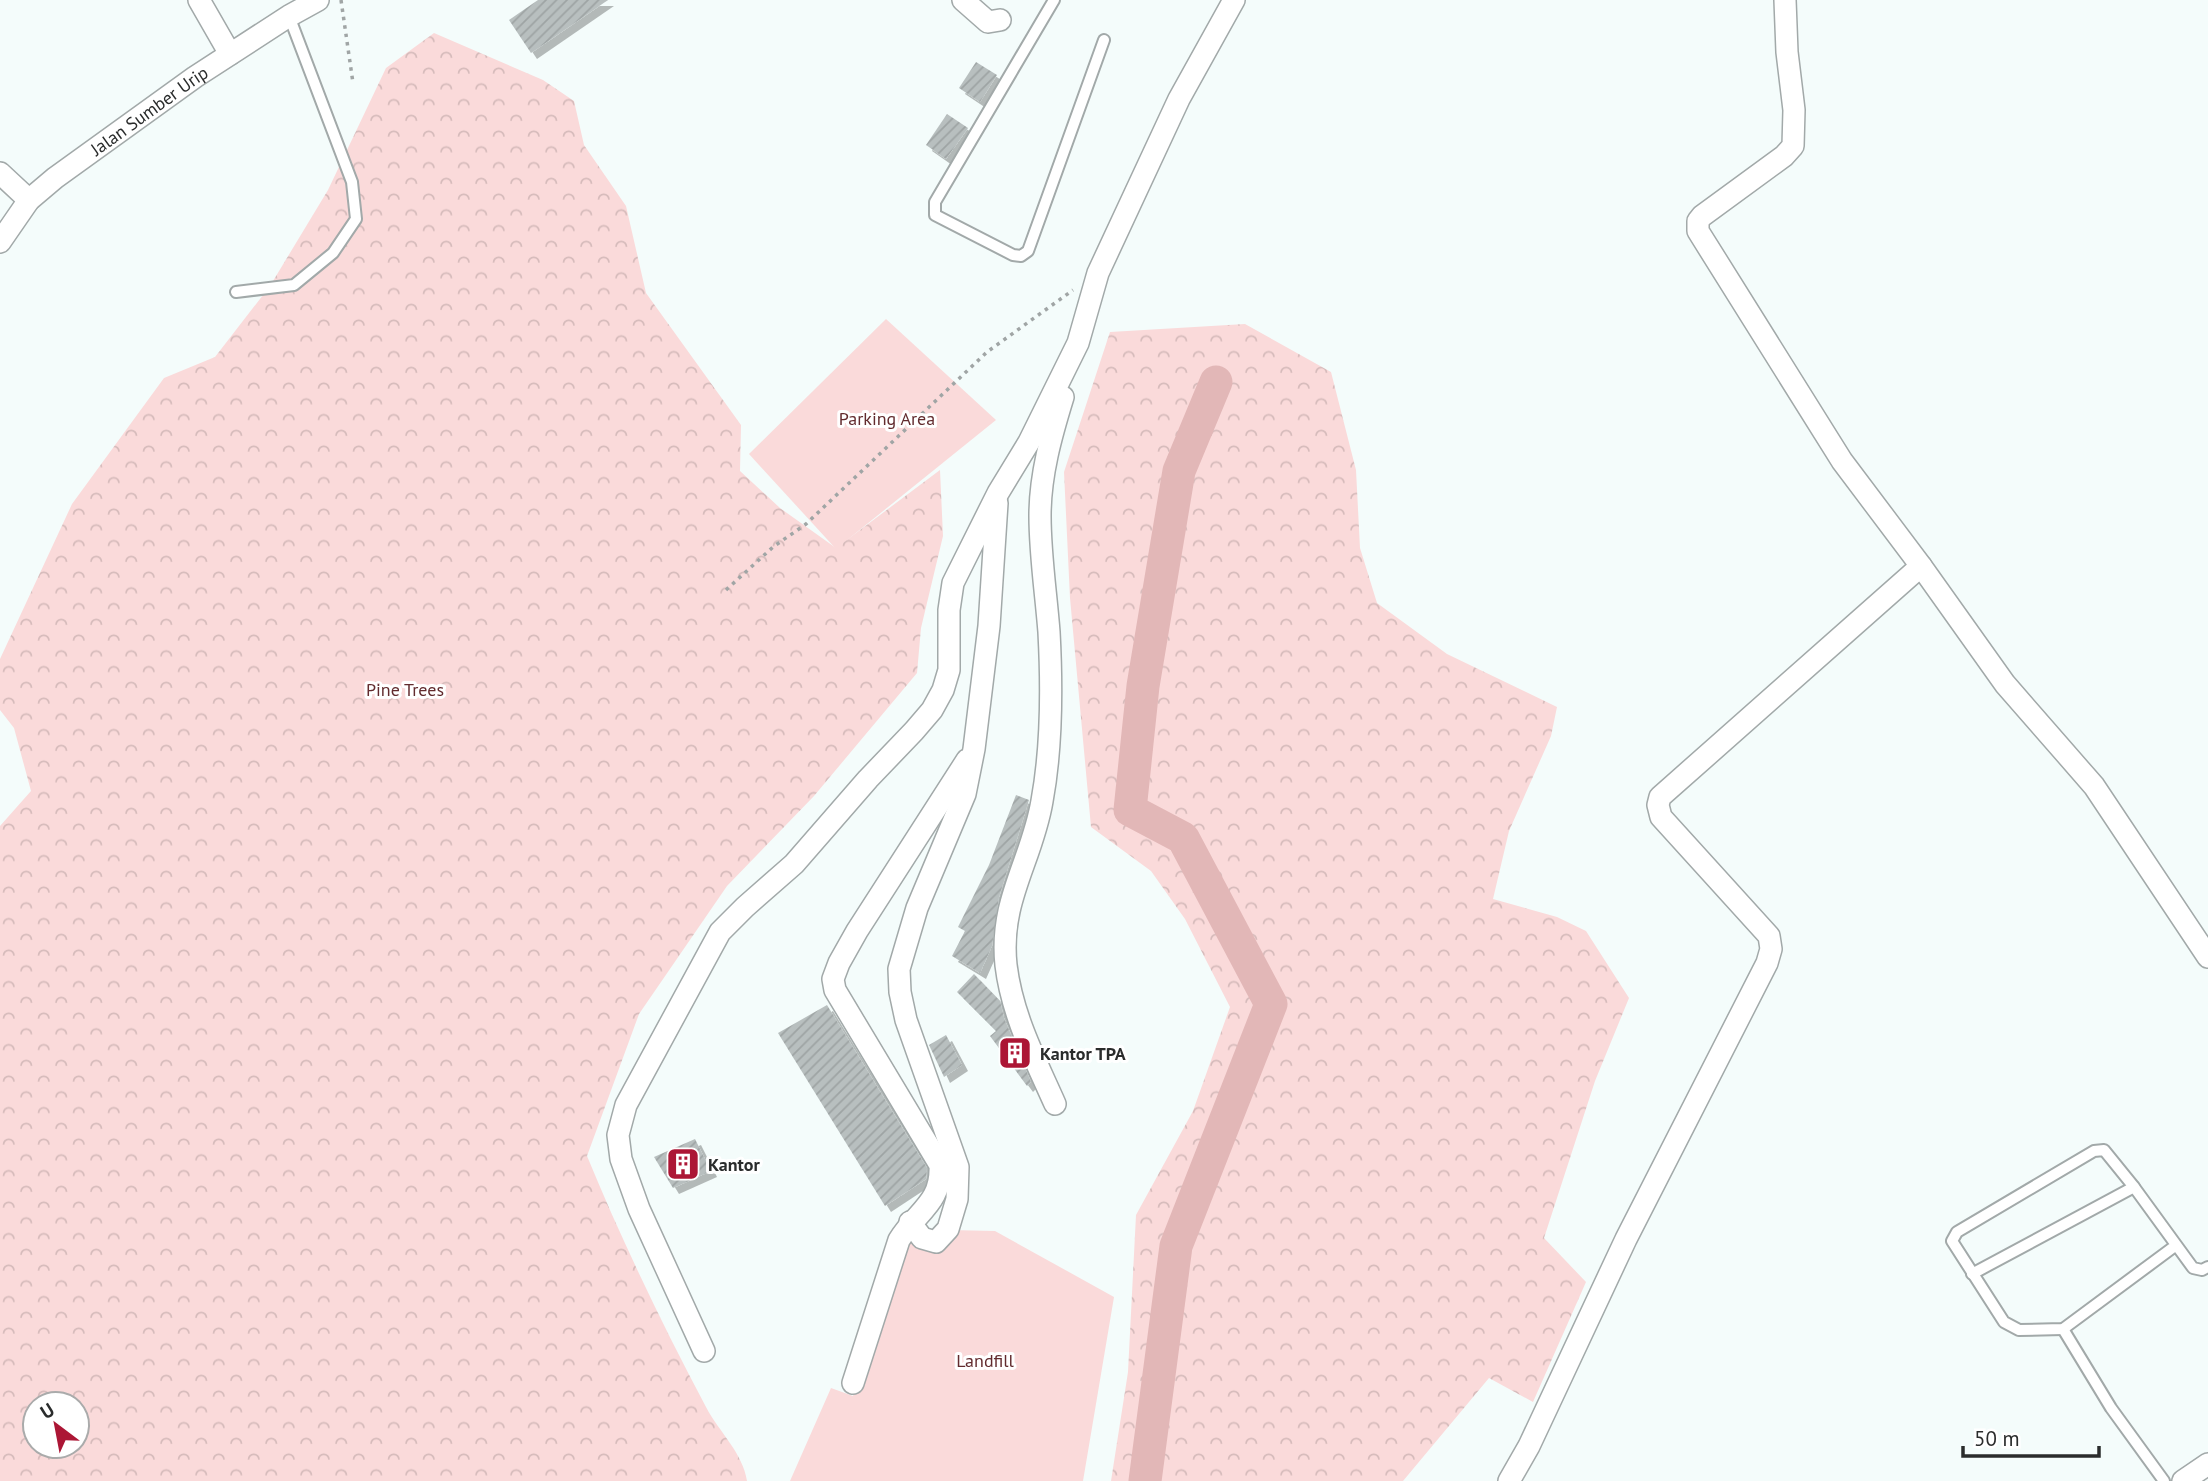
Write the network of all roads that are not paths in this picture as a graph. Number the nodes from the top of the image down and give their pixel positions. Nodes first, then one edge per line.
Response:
1 (199, 0) edge
2 (318, 0) edge
3 (963, 0) edge
4 (1054, 0) edge
5 (1234, 0) edge
6 (1785, 0) edge
7 (289, 16) junction
8 (1000, 20) dead end
9 (1104, 40) dead end
10 (230, 54) junction
11 (0, 173) edge
12 (29, 200) junction
13 (0, 242) edge
14 (236, 292) dead end
15 (1078, 343) junction
16 (998, 493) junction
17 (1920, 566) junction
18 (974, 749) junction
19 (2208, 957) edge
20 (1055, 1104) dead end
21 (2134, 1187) junction
22 (910, 1222) junction
23 (2175, 1246) junction
24 (2208, 1267) edge
25 (1972, 1274) junction
26 (2063, 1329) junction
27 (704, 1351) dead end
28 (853, 1383) dead end
29 (2208, 1464) edge
30 (1509, 1481) edge
31 (2164, 1481) edge
32 (2183, 1481) edge

1 - 10 street
2 - 7 street, Jalan Sumber Urip
3 - 8 street
4 - 9 lane
5 - 15 street
6 - 17 street
7 - 10 street, Jalan Sumber Urip
7 - 14 lane
10 - 12 street, Jalan Sumber Urip
11 - 12 street
12 - 13 street, Jalan Sumber Urip
15 - 16 street
15 - 20 street
16 - 18 street
16 - 27 street
17 - 19 street
17 - 30 street
18 - 22 street
18 - 22 street
21 - 23 lane
21 - 25 lane
21 - 25 lane
22 - 28 street
23 - 24 lane
23 - 26 lane
25 - 26 lane
26 - 31 lane
29 - 32 street

